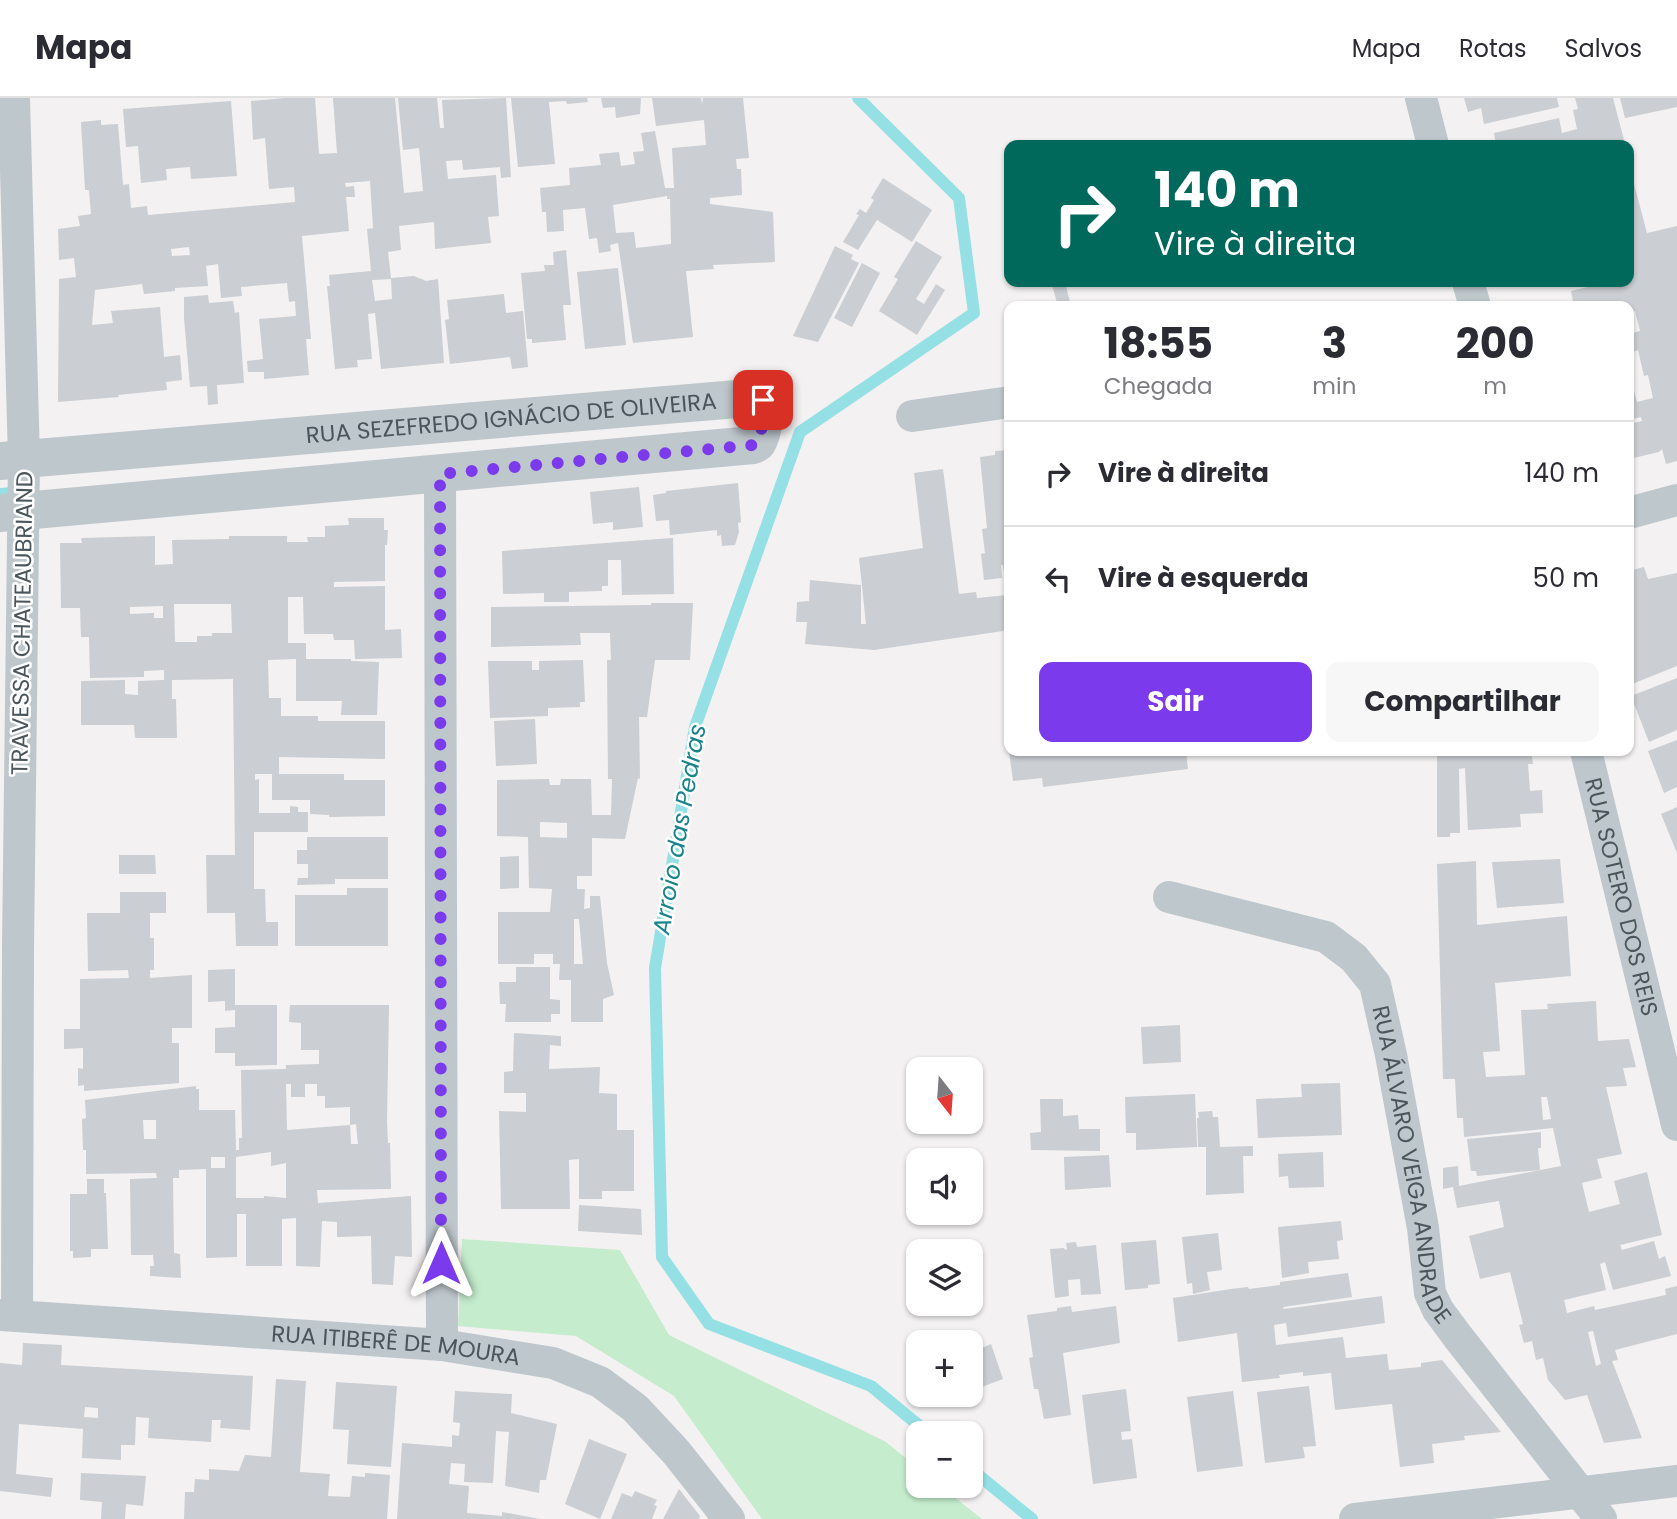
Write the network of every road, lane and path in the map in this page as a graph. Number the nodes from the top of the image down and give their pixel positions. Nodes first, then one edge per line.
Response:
1 (14, 98) edge
2 (1421, 98) edge
3 (1432, 140) edge
4 (1004, 403) edge
5 (912, 415) dead end
6 (440, 474) junction
7 (15, 483) edge
8 (1677, 500) edge
9 (1634, 512) edge
10 (1587, 756) edge
11 (1169, 897) dead end
12 (9, 948) edge
13 (1677, 1125) edge
14 (8, 1315) edge
15 (442, 1345) junction
16 (1677, 1481) edge
17 (1581, 1492) junction
18 (729, 1519) edge
19 (1355, 1519) edge
20 (1601, 1519) edge

1 - 7 street, TRAVESSA CHATEAUBRIAND
2 - 3 street
4 - 5 street
6 - 7 street, RUA SEZEFREDO IGNÁCIO DE OLIVEIRA
6 - 7 street, RUA SEZEFREDO IGNÁCIO DE OLIVEIRA
6 - 15 street
7 - 12 street, TRAVESSA CHATEAUBRIAND
8 - 9 street
10 - 13 street, RUA SOTERO DOS REIS
11 - 17 street, RUA ÁLVARO VEIGA ANDRADE
12 - 14 street, TRAVESSA CHATEAUBRIAND
14 - 15 street, RUA ITIBERÊ DE MOURA
15 - 18 street, RUA ITIBERÊ DE MOURA
16 - 17 street
17 - 19 street
17 - 20 street, RUA ÁLVARO VEIGA ANDRADE

